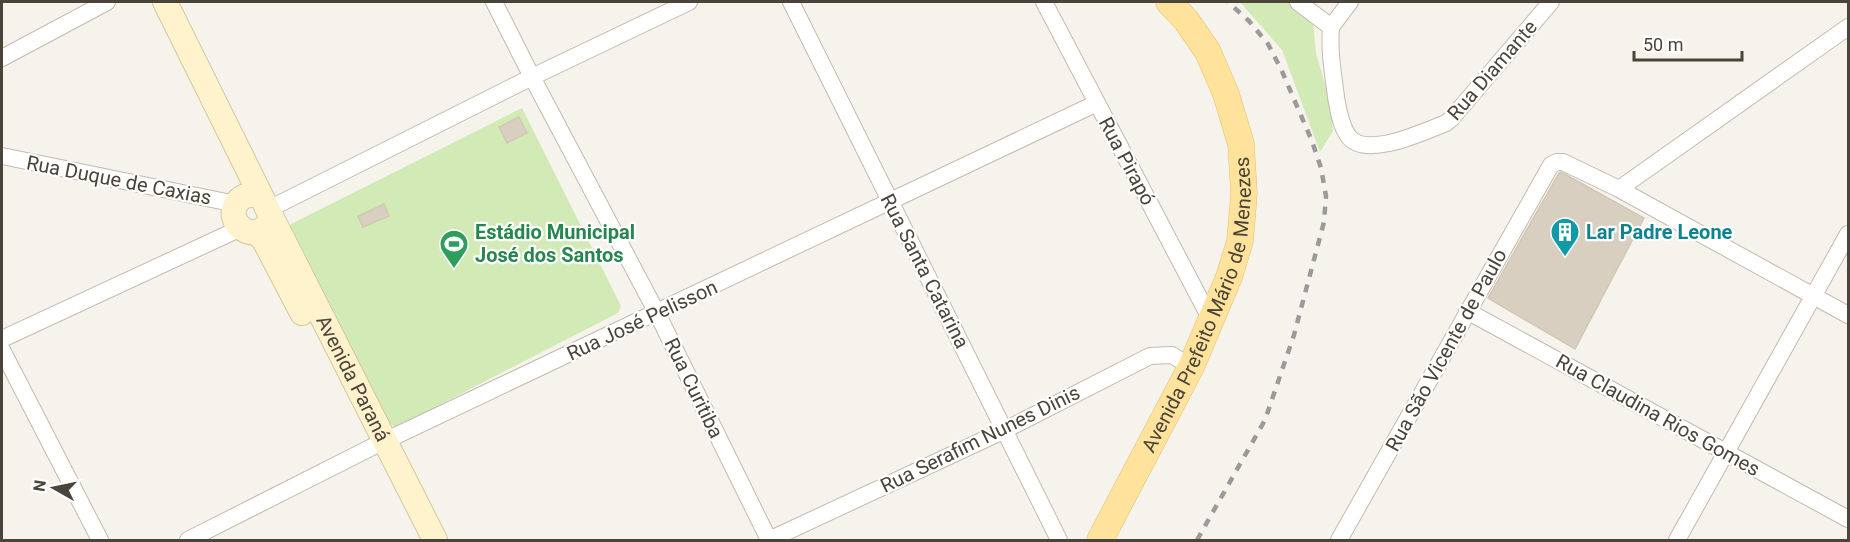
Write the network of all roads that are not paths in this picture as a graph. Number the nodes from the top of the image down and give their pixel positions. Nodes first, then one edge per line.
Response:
1 (107, 2) edge
2 (148, 2) edge
3 (165, 2) edge
4 (494, 2) edge
5 (689, 2) edge
6 (790, 2) edge
7 (1044, 2) edge
8 (1169, 2) edge
9 (1298, 2) edge
10 (1350, 2) edge
11 (1551, 2) edge
12 (1331, 27) junction
13 (1848, 27) edge
14 (2, 58) edge
15 (532, 77) junction
16 (1097, 103) junction
17 (2, 156) edge
18 (1619, 189) junction
19 (891, 202) junction
20 (253, 212) junction
21 (1848, 234) edge
22 (1814, 296) junction
23 (1467, 311) junction
24 (657, 313) junction
25 (1848, 315) edge
26 (1211, 320) junction
27 (2, 339) edge
28 (2, 350) edge
29 (1191, 368) junction
30 (1005, 430) junction
31 (377, 445) junction
32 (1728, 452) junction
33 (1848, 519) edge
34 (100, 540) edge
35 (188, 540) edge
36 (417, 540) edge
37 (435, 540) edge
38 (769, 540) edge
39 (1059, 540) edge
40 (1100, 540) edge
41 (1339, 540) edge
42 (1677, 540) edge

1 - 14 street
2 - 20 main road, Avenida Paraná
3 - 20 main road, Avenida Paraná
4 - 15 street, Rua Curitiba
5 - 15 street
6 - 19 street, Rua Santa Catarina
7 - 16 street, Rua Pirapó
8 - 26 main road, Avenida Prefeito Mário de Menezes
9 - 12 street
10 - 12 street
11 - 12 street, Rua Diamante
13 - 18 street
15 - 20 street
15 - 24 street, Rua Curitiba
16 - 19 street, Rua José Pelisson
16 - 26 street, Rua Pirapó
17 - 20 street, Rua Duque de Caxias
18 - 22 street
18 - 23 street, Rua São Vicente de Paulo
19 - 24 street, Rua José Pelisson
19 - 30 street, Rua Santa Catarina
20 - 27 street
20 - 31 main road, Avenida Paraná
21 - 22 street
22 - 25 street
22 - 32 street
23 - 32 street, Rua Claudina Rios Gomes
23 - 41 street, Rua São Vicente de Paulo
24 - 31 street, Rua José Pelisson
24 - 38 street, Rua Curitiba
26 - 29 main road, Avenida Prefeito Mário de Menezes
28 - 34 street
29 - 30 street, Rua Serafim Nunes Dinis
29 - 40 main road, Avenida Prefeito Mário de Menezes
30 - 38 street, Rua Serafim Nunes Dinis
30 - 39 street, Rua Santa Catarina
31 - 35 street, Rua José Pelisson
31 - 36 main road, Avenida Paraná
31 - 37 main road, Avenida Paraná
32 - 33 street, Rua Claudina Rios Gomes
32 - 42 street

